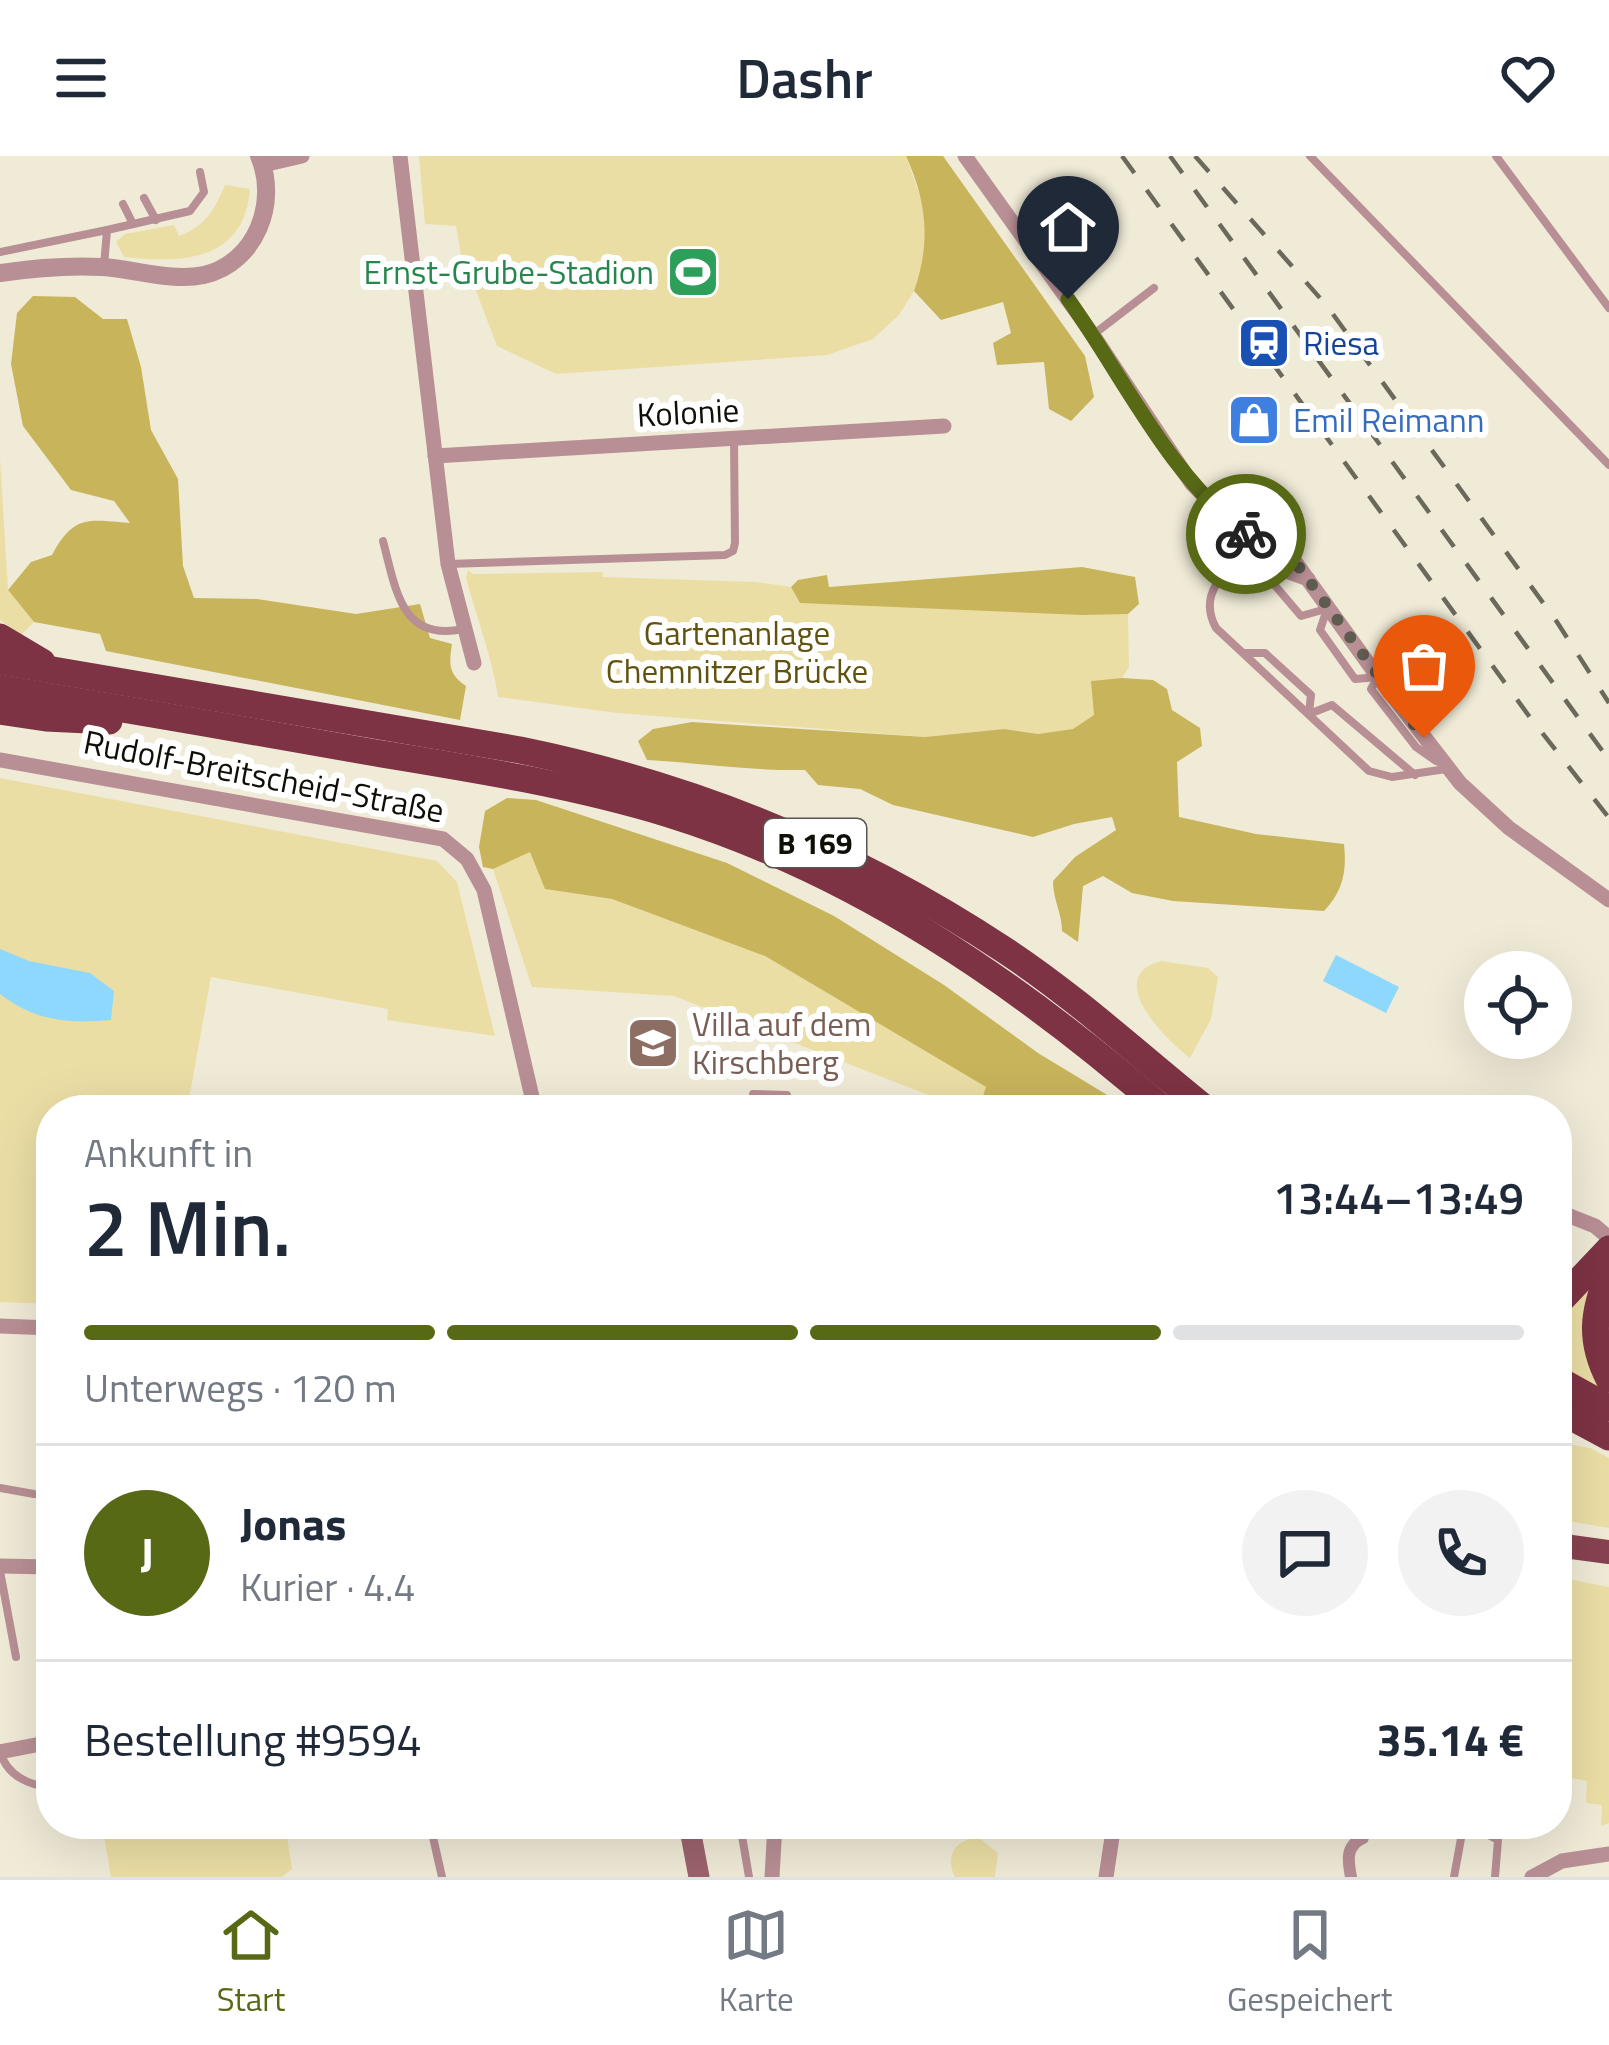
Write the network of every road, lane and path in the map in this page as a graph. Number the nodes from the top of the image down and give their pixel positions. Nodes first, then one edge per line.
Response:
1 (302, 156) edge
2 (400, 156) edge
3 (965, 156) edge
4 (1310, 156) edge
5 (1496, 156) edge
6 (261, 160) edge
7 (200, 172) dead end
8 (144, 198) dead end
9 (123, 204) dead end
10 (156, 220) junction
11 (133, 224) junction
12 (107, 230) junction
13 (0, 252) edge
14 (104, 267) junction
15 (0, 273) edge
16 (1154, 288) dead end
17 (1609, 308) edge
18 (1093, 334) junction
19 (944, 426) dead end
20 (734, 439) junction
21 (435, 456) junction
22 (1609, 465) edge
23 (1246, 534) junction
24 (383, 541) dead end
25 (1255, 562) junction
26 (448, 564) junction
27 (1224, 572) junction
28 (1276, 573) junction
29 (1308, 579) junction
30 (1328, 608) junction
31 (463, 629) junction
32 (0, 637) edge
33 (1244, 653) junction
34 (0, 661) edge
35 (474, 664) dead end
36 (62, 672) junction
37 (0, 688) edge
38 (130, 710) junction
39 (0, 711) edge
40 (1309, 714) junction
41 (0, 760) edge
42 (1447, 768) junction
43 (1416, 776) junction
44 (1609, 901) edge
45 (753, 1094) dead end
46 (532, 1095) edge
47 (787, 1095) edge
48 (1146, 1095) edge
49 (1188, 1095) edge
50 (1572, 1217) edge
51 (1609, 1238) edge
52 (1609, 1249) edge
53 (1609, 1273) edge
54 (1572, 1288) edge
55 (1603, 1299) edge
56 (0, 1326) edge
57 (36, 1327) edge
58 (1609, 1379) edge
59 (1572, 1387) edge
60 (1609, 1408) edge
61 (1572, 1418) edge
62 (1572, 1437) edge
63 (1609, 1441) edge
64 (0, 1488) edge
65 (34, 1494) dead end
66 (1572, 1547) edge
67 (1609, 1552) edge
68 (36, 1568) edge
69 (0, 1569) edge
70 (16, 1657) dead end
71 (36, 1745) edge
72 (0, 1752) edge
73 (36, 1785) edge
74 (433, 1839) edge
75 (692, 1839) edge
76 (743, 1839) edge
77 (774, 1839) edge
78 (1112, 1839) edge
79 (1362, 1839) edge
80 (1461, 1839) edge
81 (1496, 1839) edge
82 (1609, 1854) edge
83 (1582, 1868) edge
84 (442, 1877) edge
85 (699, 1877) edge
86 (749, 1877) edge
87 (772, 1877) edge
88 (1106, 1877) edge
89 (1351, 1877) edge
90 (1454, 1877) edge
91 (1495, 1877) edge
92 (1532, 1877) edge

1 - 6 street
2 - 21 street
3 - 18 street
4 - 22 lane
5 - 17 lane
6 - 14 street
7 - 10 lane
8 - 10 lane
9 - 11 lane
10 - 11 lane
11 - 12 lane
12 - 13 lane
12 - 14 lane
14 - 15 street
16 - 18 lane
18 - 23 street
19 - 20 street, Kolonie
20 - 21 street, Kolonie
20 - 26 lane
21 - 26 street
23 - 27 lane
23 - 28 street
23 - 29 street
24 - 31 lane
25 - 27 lane
25 - 28 lane
25 - 28 lane
26 - 31 street
27 - 33 lane
28 - 29 street
28 - 30 lane
29 - 30 street
30 - 42 street
31 - 35 street
32 - 36 highway
33 - 40 lane
33 - 40 lane
34 - 36 highway, B 169
36 - 49 highway, B 169
37 - 38 highway, B 169
38 - 39 highway
38 - 48 highway, B 169
40 - 43 lane
40 - 43 lane
41 - 46 street, Rudolf-Breitscheid-Straße
42 - 43 lane
42 - 44 street
45 - 47 lane
50 - 51 street
52 - 54 highway
53 - 55 highway
55 - 58 highway
56 - 57 street
59 - 60 highway
61 - 63 highway
62 - 63 highway
64 - 65 lane
66 - 67 main road
68 - 69 street
69 - 70 lane
71 - 72 street
72 - 73 lane
74 - 84 lane
75 - 85 main road
76 - 86 lane
77 - 87 street
78 - 88 street
79 - 89 street
80 - 90 lane
81 - 91 lane
82 - 83 street
83 - 92 street

